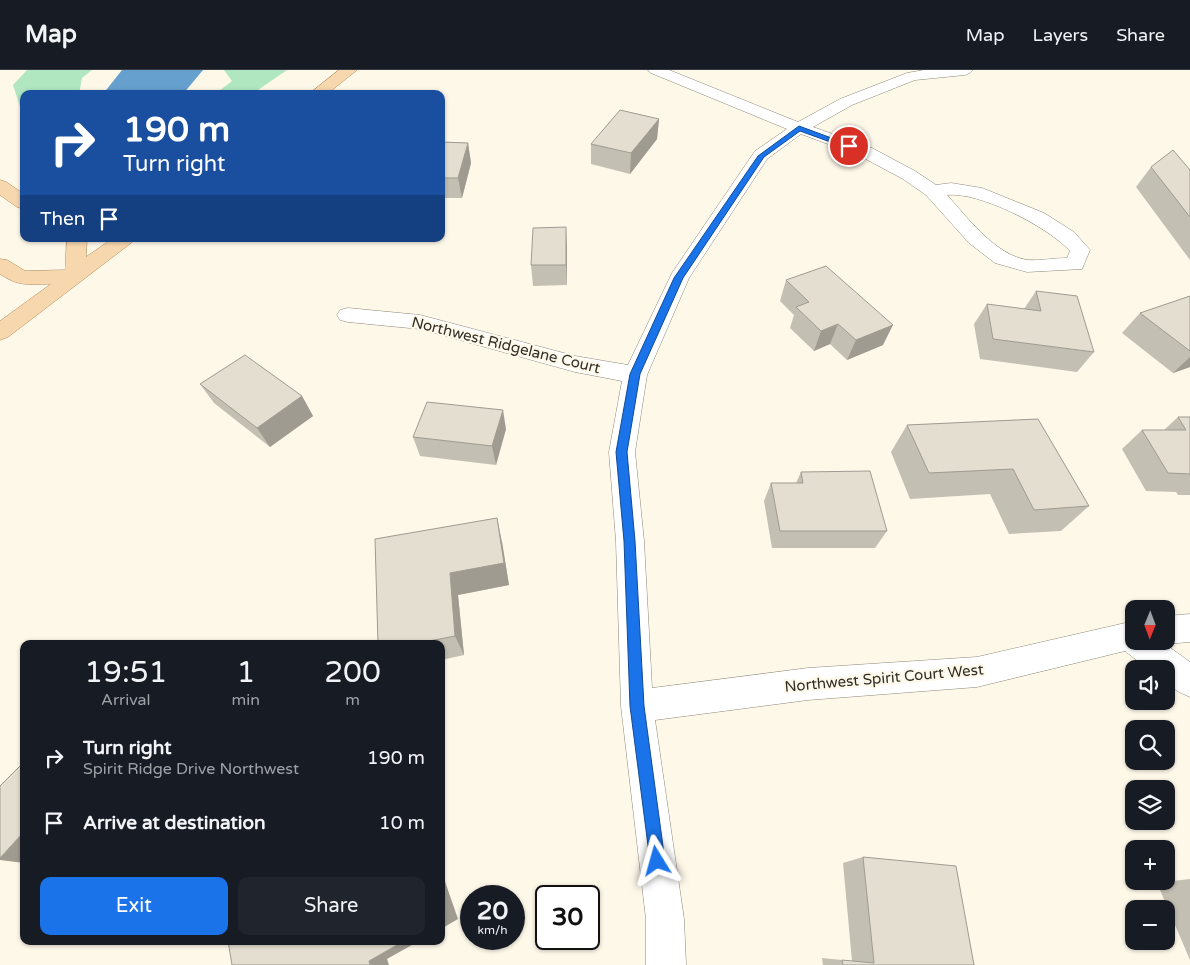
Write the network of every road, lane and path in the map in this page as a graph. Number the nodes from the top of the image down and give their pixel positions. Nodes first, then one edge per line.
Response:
1 (349, 70) edge
2 (656, 70) edge
3 (964, 70) edge
4 (322, 90) edge
5 (799, 128) junction
6 (0, 186) edge
7 (933, 191) junction
8 (20, 200) edge
9 (77, 242) edge
10 (120, 242) edge
11 (0, 265) edge
12 (75, 276) junction
13 (348, 315) dead end
14 (0, 332) edge
15 (635, 374) junction
16 (1190, 628) edge
17 (1175, 629) edge
18 (1125, 640) edge
19 (1149, 650) edge
20 (1190, 681) edge
21 (637, 706) junction
22 (666, 965) edge

1 - 4 main road
2 - 5 street
3 - 5 street
5 - 7 street
5 - 15 street
6 - 8 main road
7 - 7 street
9 - 12 main road
10 - 12 main road
11 - 12 main road
12 - 14 main road
13 - 15 street, Northwest Ridgelane Court
15 - 21 street
16 - 17 street
18 - 21 street, Northwest Spirit Court West
19 - 20 street, Northwest Spirit Court West
21 - 22 street

